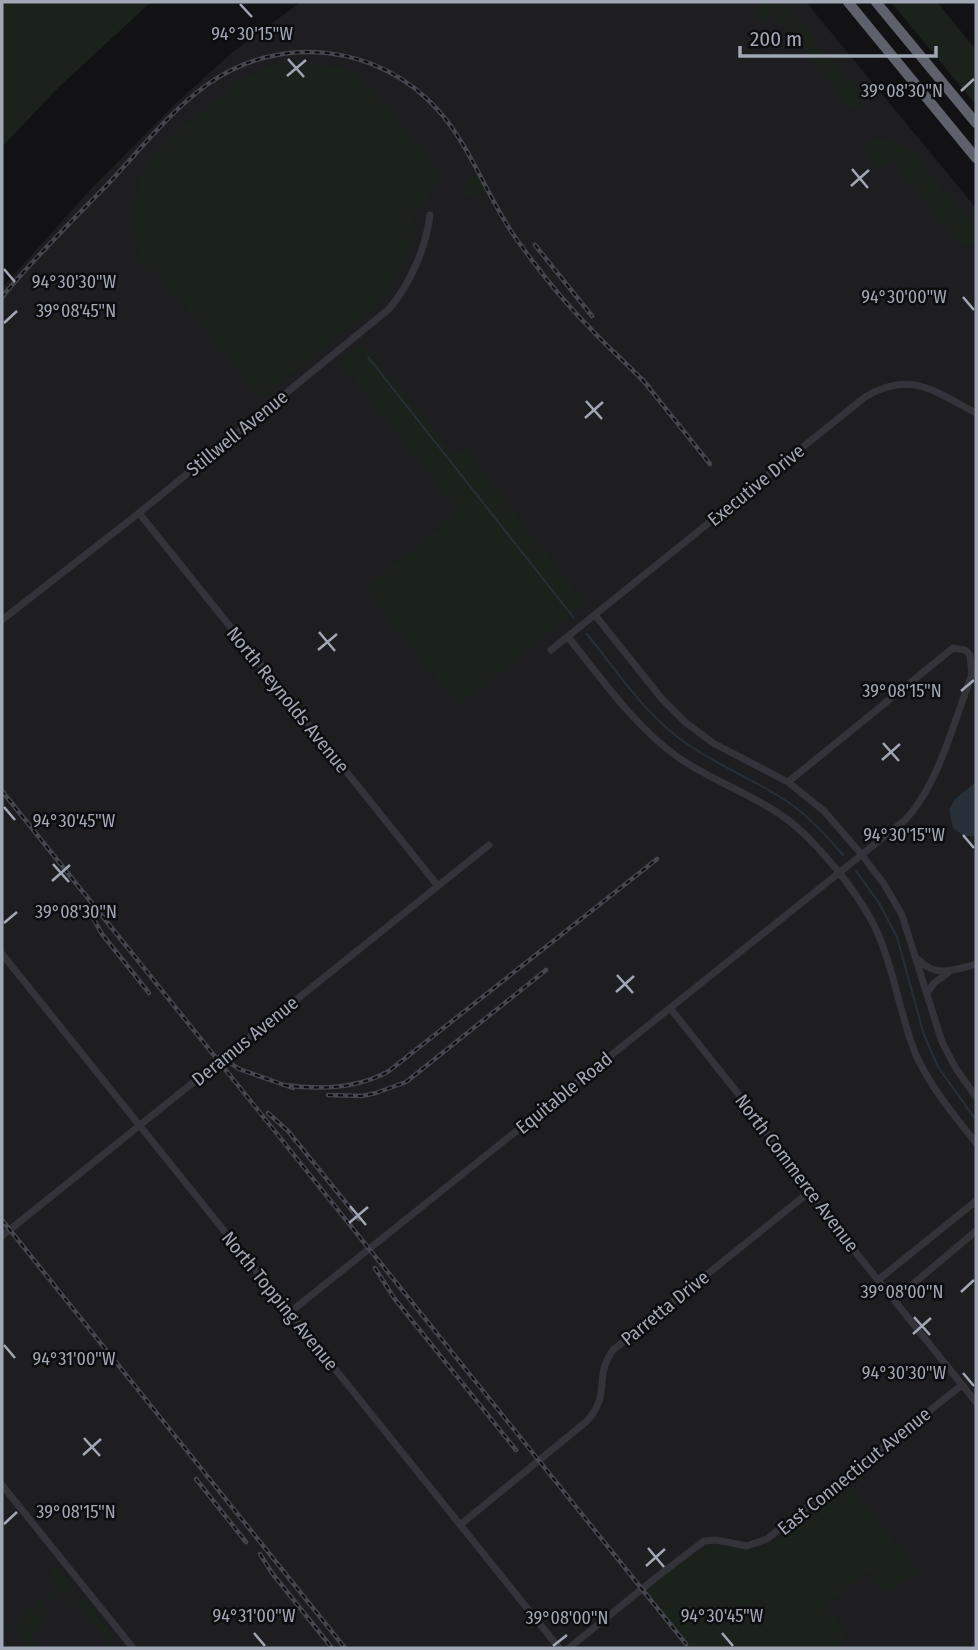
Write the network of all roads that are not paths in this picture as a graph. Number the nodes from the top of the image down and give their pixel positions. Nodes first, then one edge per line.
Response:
1 (848, 2) edge
2 (876, 2) edge
3 (976, 123) edge
4 (976, 158) edge
5 (430, 215) dead end
6 (976, 413) edge
7 (139, 513) junction
8 (595, 615) junction
9 (2, 620) edge
10 (568, 637) junction
11 (551, 650) dead end
12 (788, 782) junction
13 (489, 845) dead end
14 (862, 855) junction
15 (839, 873) junction
16 (438, 886) junction
17 (2, 954) edge
18 (917, 957) junction
19 (976, 964) edge
20 (955, 970) junction
21 (927, 994) junction
22 (670, 1008) junction
23 (976, 1097) edge
24 (139, 1126) junction
25 (976, 1143) edge
26 (808, 1193) junction
27 (976, 1201) edge
28 (976, 1231) edge
29 (2, 1236) edge
30 (878, 1280) junction
31 (894, 1300) junction
32 (289, 1313) junction
33 (962, 1385) junction
34 (976, 1402) edge
35 (2, 1485) edge
36 (460, 1525) junction
37 (133, 1648) edge
38 (559, 1648) edge
39 (569, 1648) edge

1 - 4 highway
2 - 3 highway
5 - 7 street, Stillwell Avenue
6 - 8 street, Executive Drive
7 - 9 street, Stillwell Avenue
7 - 16 street, North Reynolds Avenue
8 - 10 street, Executive Drive
8 - 12 street
10 - 11 street, Executive Drive
10 - 15 street
12 - 14 street
12 - 14 street, Equitable Road
13 - 16 street, Deramus Avenue
14 - 15 street, Equitable Road
14 - 18 street
15 - 22 street, Equitable Road
15 - 25 street
16 - 24 street, Deramus Avenue
17 - 24 street, North Topping Avenue
18 - 20 street
18 - 21 street
19 - 20 street
20 - 21 street
21 - 23 street
22 - 26 street, North Commerce Avenue
22 - 32 street, Equitable Road
24 - 29 street, Deramus Avenue
24 - 32 street, North Topping Avenue
26 - 30 street, North Commerce Avenue
26 - 36 street, Parretta Drive
27 - 30 street
28 - 31 street
30 - 31 street, North Commerce Avenue
31 - 33 street, North Commerce Avenue
32 - 36 street, North Topping Avenue
33 - 34 street, North Commerce Avenue
33 - 39 street, East Connecticut Avenue
35 - 37 street
36 - 38 street, North Topping Avenue

